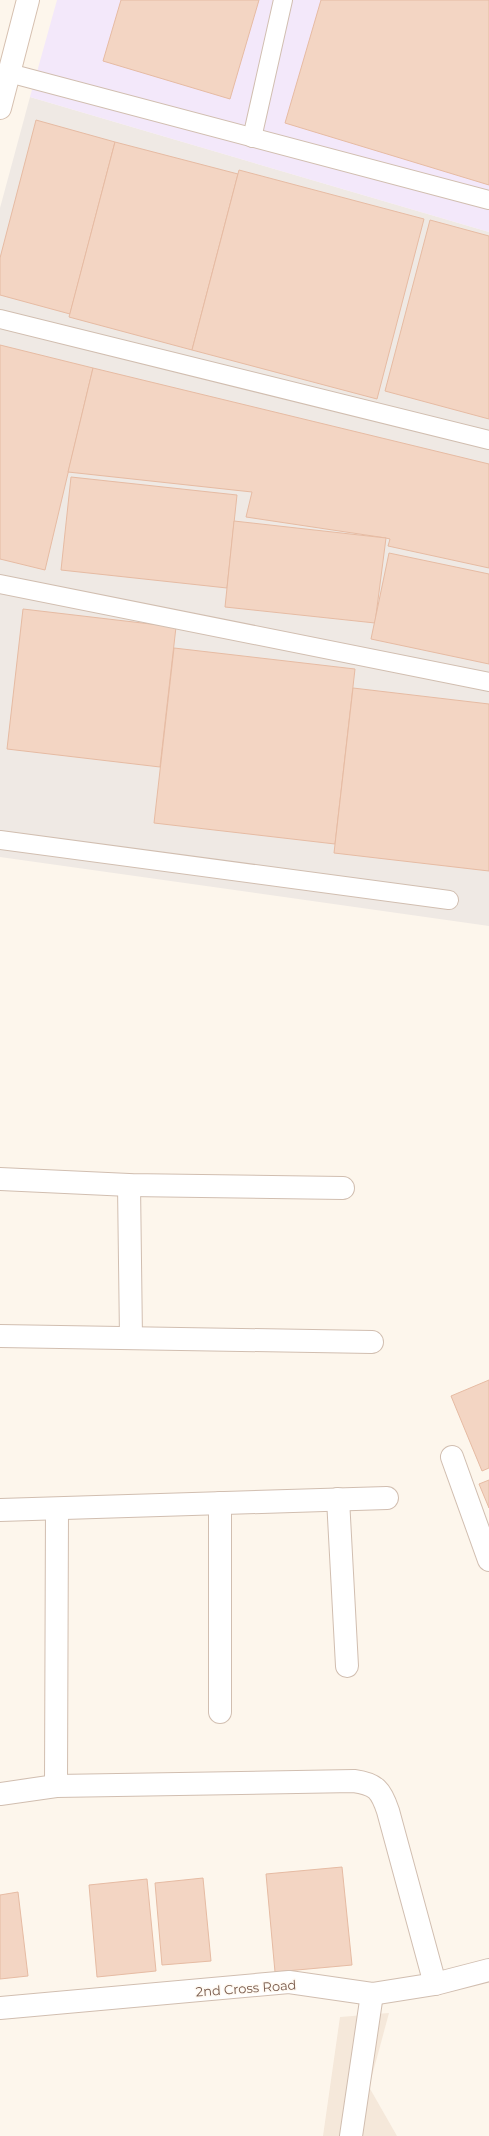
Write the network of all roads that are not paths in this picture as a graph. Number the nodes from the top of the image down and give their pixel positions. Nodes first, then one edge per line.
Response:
1 (28, 0) edge
2 (283, 0) edge
3 (9, 73) junction
4 (0, 108) edge
5 (252, 138) junction
6 (489, 200) edge
7 (0, 319) edge
8 (489, 440) edge
9 (0, 584) edge
10 (489, 682) edge
11 (0, 840) edge
12 (449, 900) dead end
13 (0, 1179) edge
14 (129, 1185) junction
15 (343, 1188) dead end
16 (0, 1336) edge
17 (132, 1338) junction
18 (372, 1342) dead end
19 (452, 1457) dead end
20 (387, 1498) dead end
21 (338, 1499) junction
22 (220, 1503) junction
23 (57, 1509) junction
24 (0, 1510) edge
25 (489, 1560) edge
26 (347, 1666) dead end
27 (220, 1712) dead end
28 (56, 1786) junction
29 (0, 1794) edge
30 (489, 1970) edge
31 (435, 1984) junction
32 (372, 1994) junction
33 (0, 2008) edge
34 (351, 2136) edge

1 - 3 street
2 - 5 lane
3 - 4 street
3 - 5 lane
5 - 6 lane
7 - 8 lane
9 - 10 lane
11 - 12 lane
13 - 14 street
14 - 15 street
14 - 17 street
16 - 17 street
17 - 18 street
19 - 25 street
20 - 21 street
21 - 22 street
21 - 26 street
22 - 23 street
22 - 27 street
23 - 24 street
23 - 28 street
28 - 29 street
28 - 31 street
30 - 31 street, 2nd Cross Road
31 - 32 street, 2nd Cross Road
32 - 33 street, 2nd Cross Road
32 - 34 street

